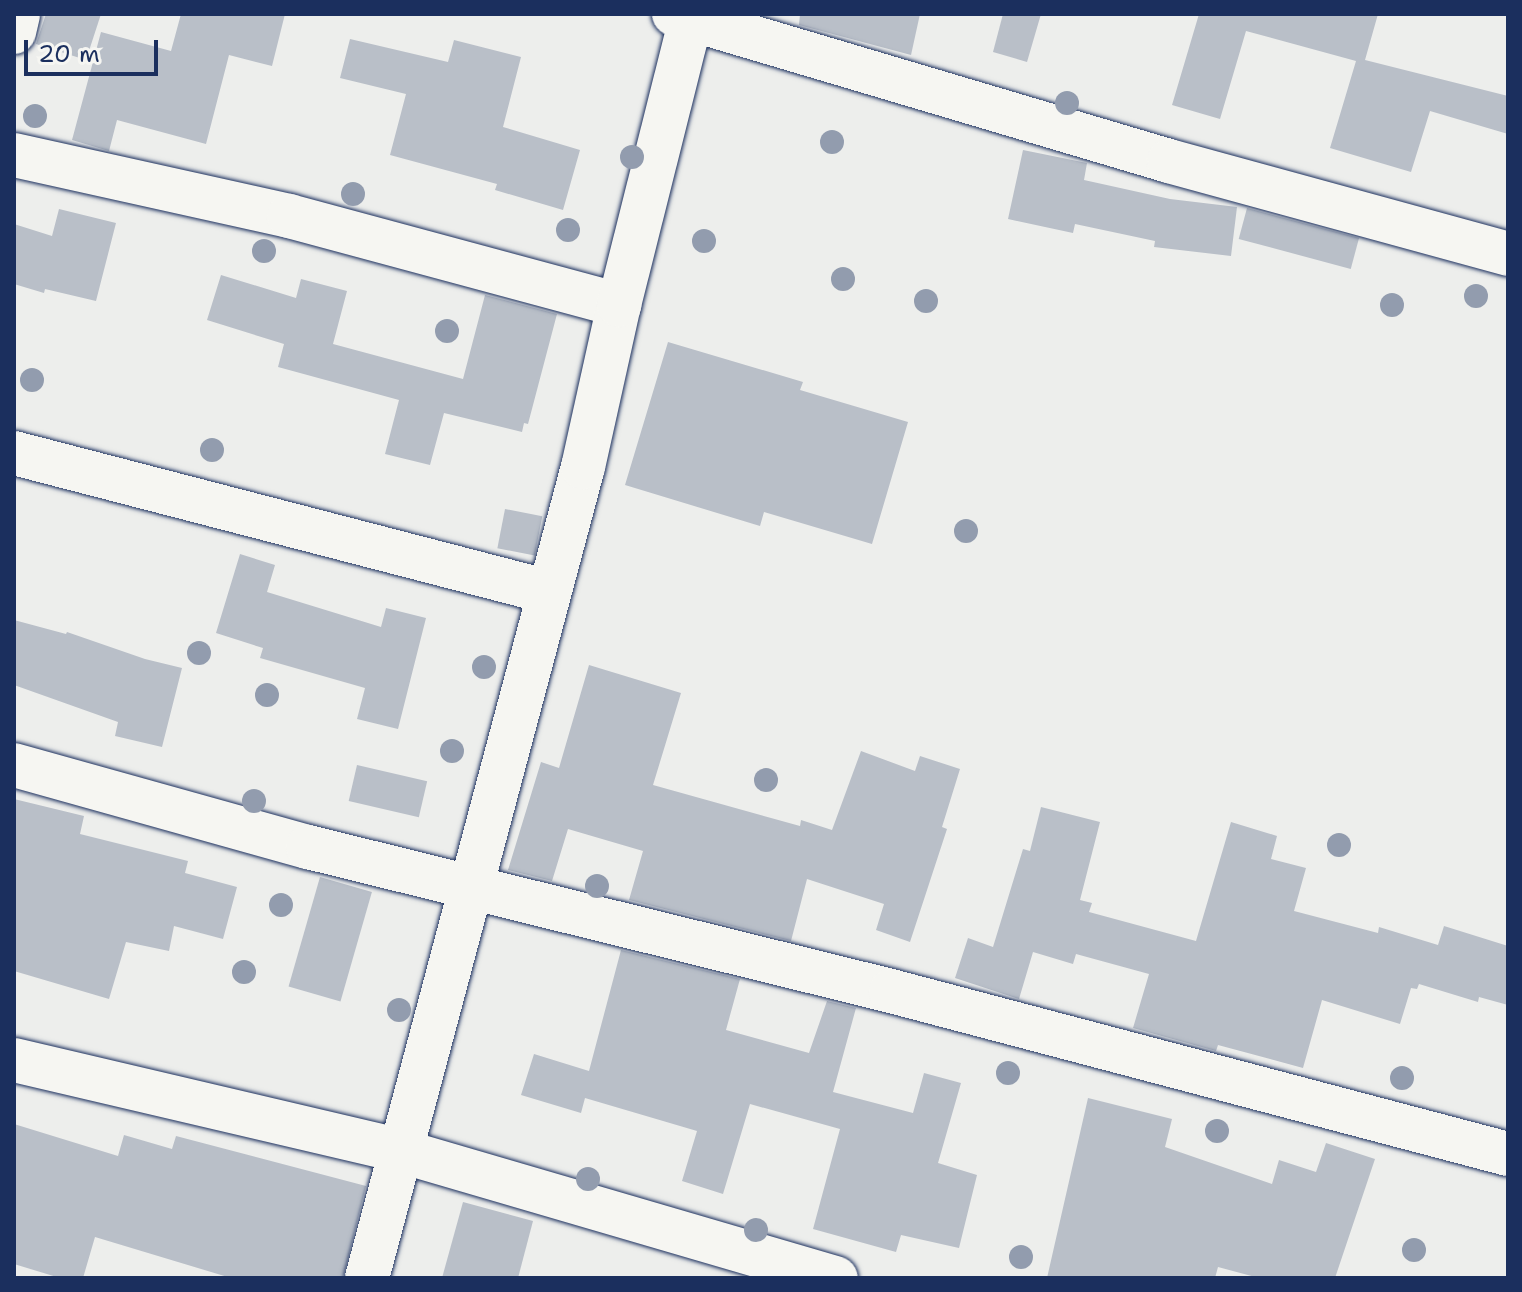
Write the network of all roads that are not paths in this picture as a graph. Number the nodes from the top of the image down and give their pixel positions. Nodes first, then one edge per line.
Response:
1 (18, 14) edge
2 (686, 15) edge
3 (14, 32) edge
4 (14, 155) edge
5 (1508, 254) edge
6 (619, 305) junction
7 (14, 453) edge
8 (549, 592) junction
9 (14, 765) edge
10 (471, 886) junction
11 (14, 1060) edge
12 (401, 1151) junction
13 (1508, 1154) edge
14 (367, 1278) edge
15 (836, 1278) edge

1 - 3 street
2 - 5 street
2 - 6 street
4 - 6 street
6 - 8 street
7 - 8 street
8 - 10 street
9 - 10 street
10 - 12 street
10 - 13 street
11 - 12 street
12 - 14 street
12 - 15 street

